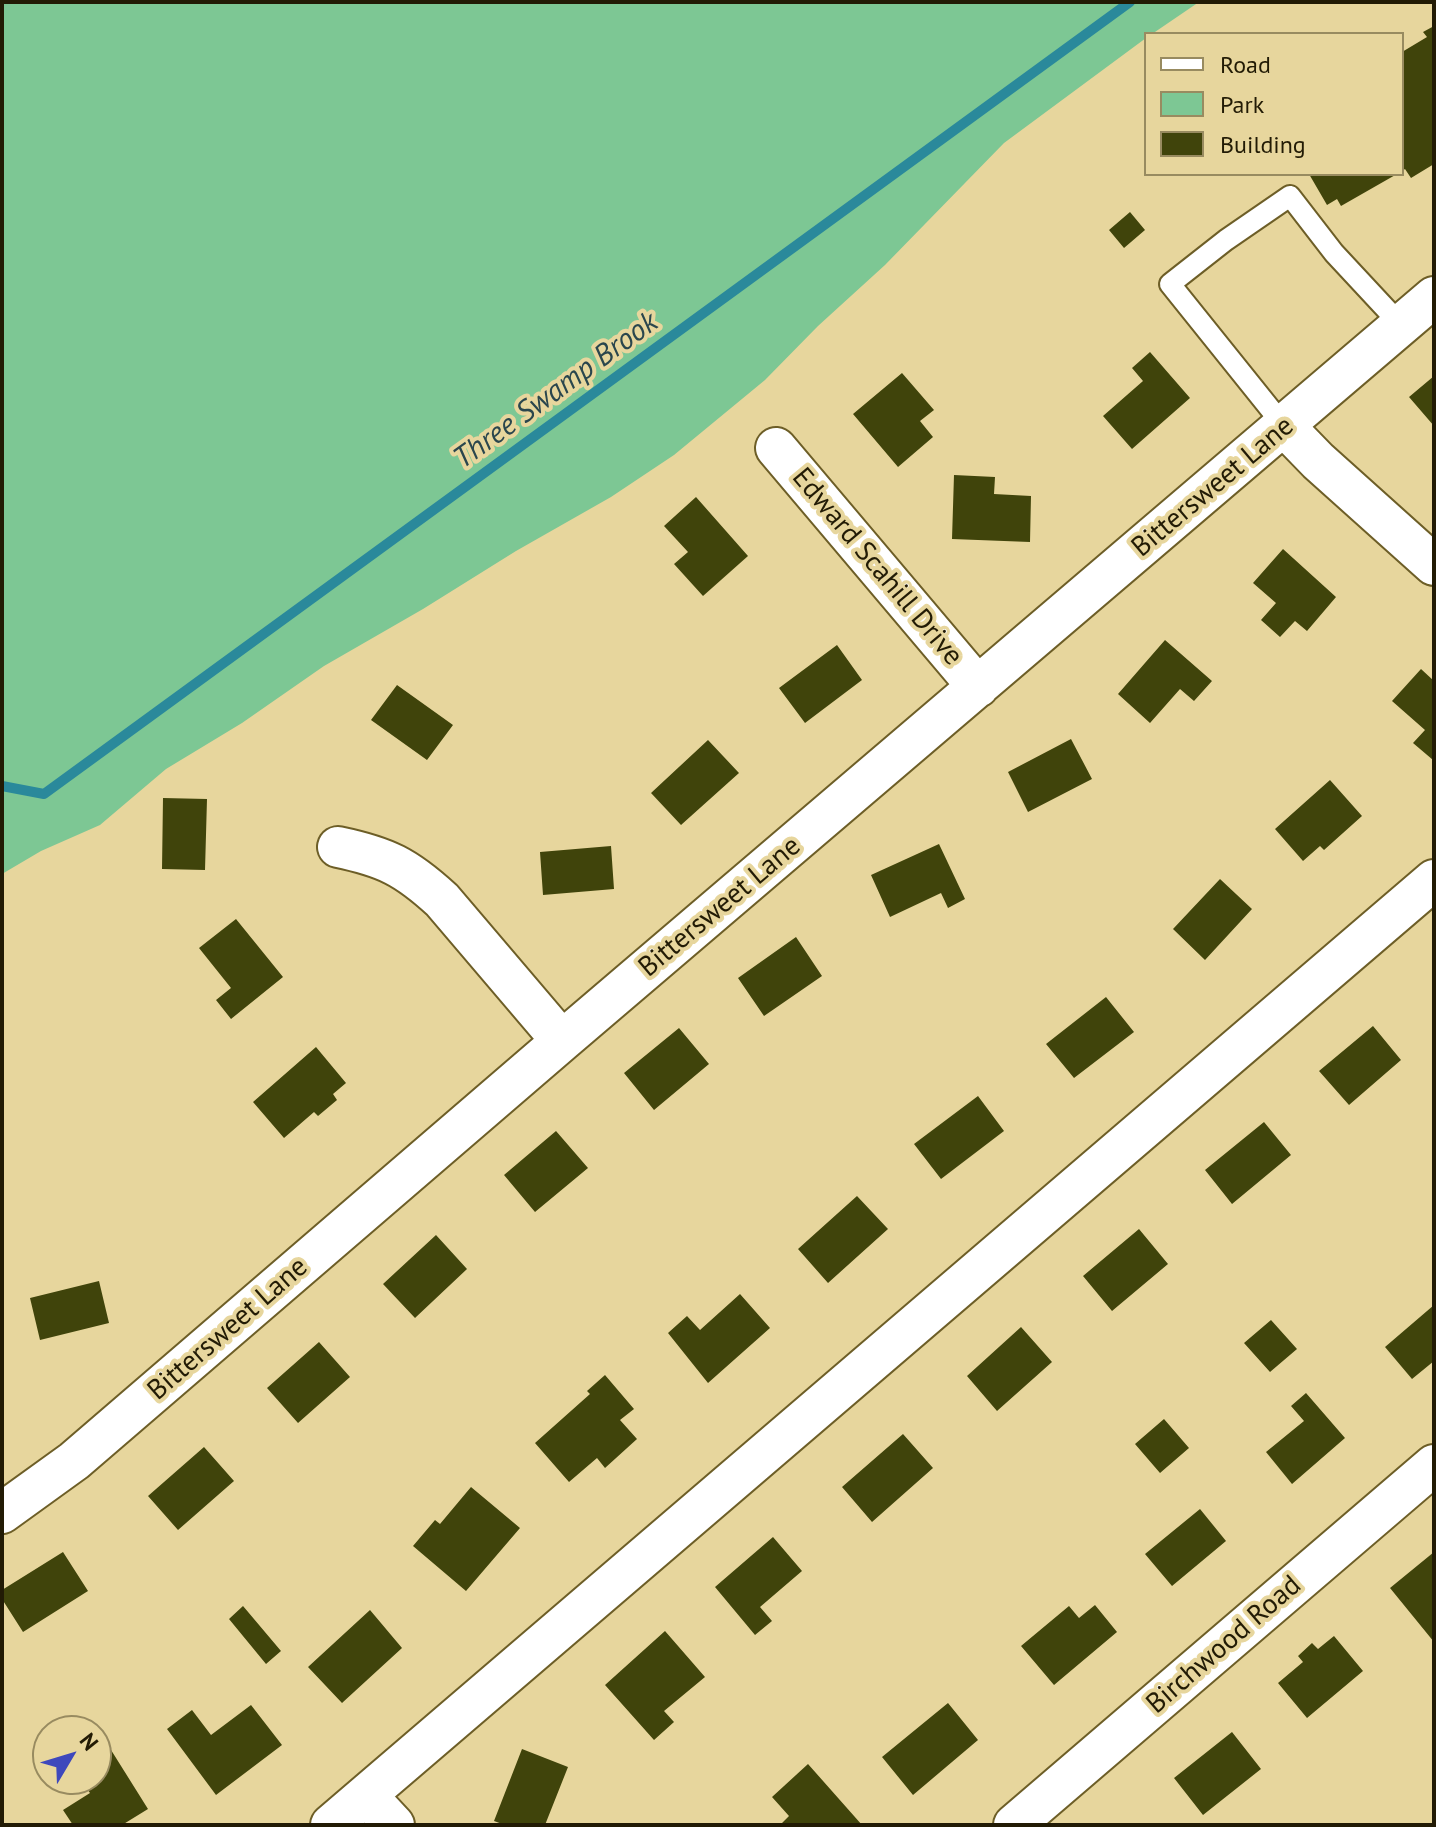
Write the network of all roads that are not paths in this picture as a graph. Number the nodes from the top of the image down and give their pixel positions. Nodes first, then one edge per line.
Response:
1 (1434, 297) edge
2 (1401, 325) junction
3 (1284, 426) junction
4 (776, 448) dead end
5 (1434, 565) edge
6 (978, 687) junction
7 (338, 847) dead end
8 (1434, 880) edge
9 (562, 1041) junction
10 (1434, 1465) edge
11 (2, 1513) edge
12 (367, 1796) junction
13 (331, 1825) edge
14 (394, 1825) edge
15 (1014, 1825) edge

1 - 2 street, Bittersweet Lane
2 - 3 street, Bittersweet Lane
2 - 3 lane
3 - 5 street
3 - 6 street, Bittersweet Lane
4 - 6 street, Edward Scahill Drive
6 - 9 street, Bittersweet Lane
7 - 9 street
8 - 12 street
9 - 11 street, Bittersweet Lane
10 - 15 street, Birchwood Road
12 - 13 street
12 - 14 street

